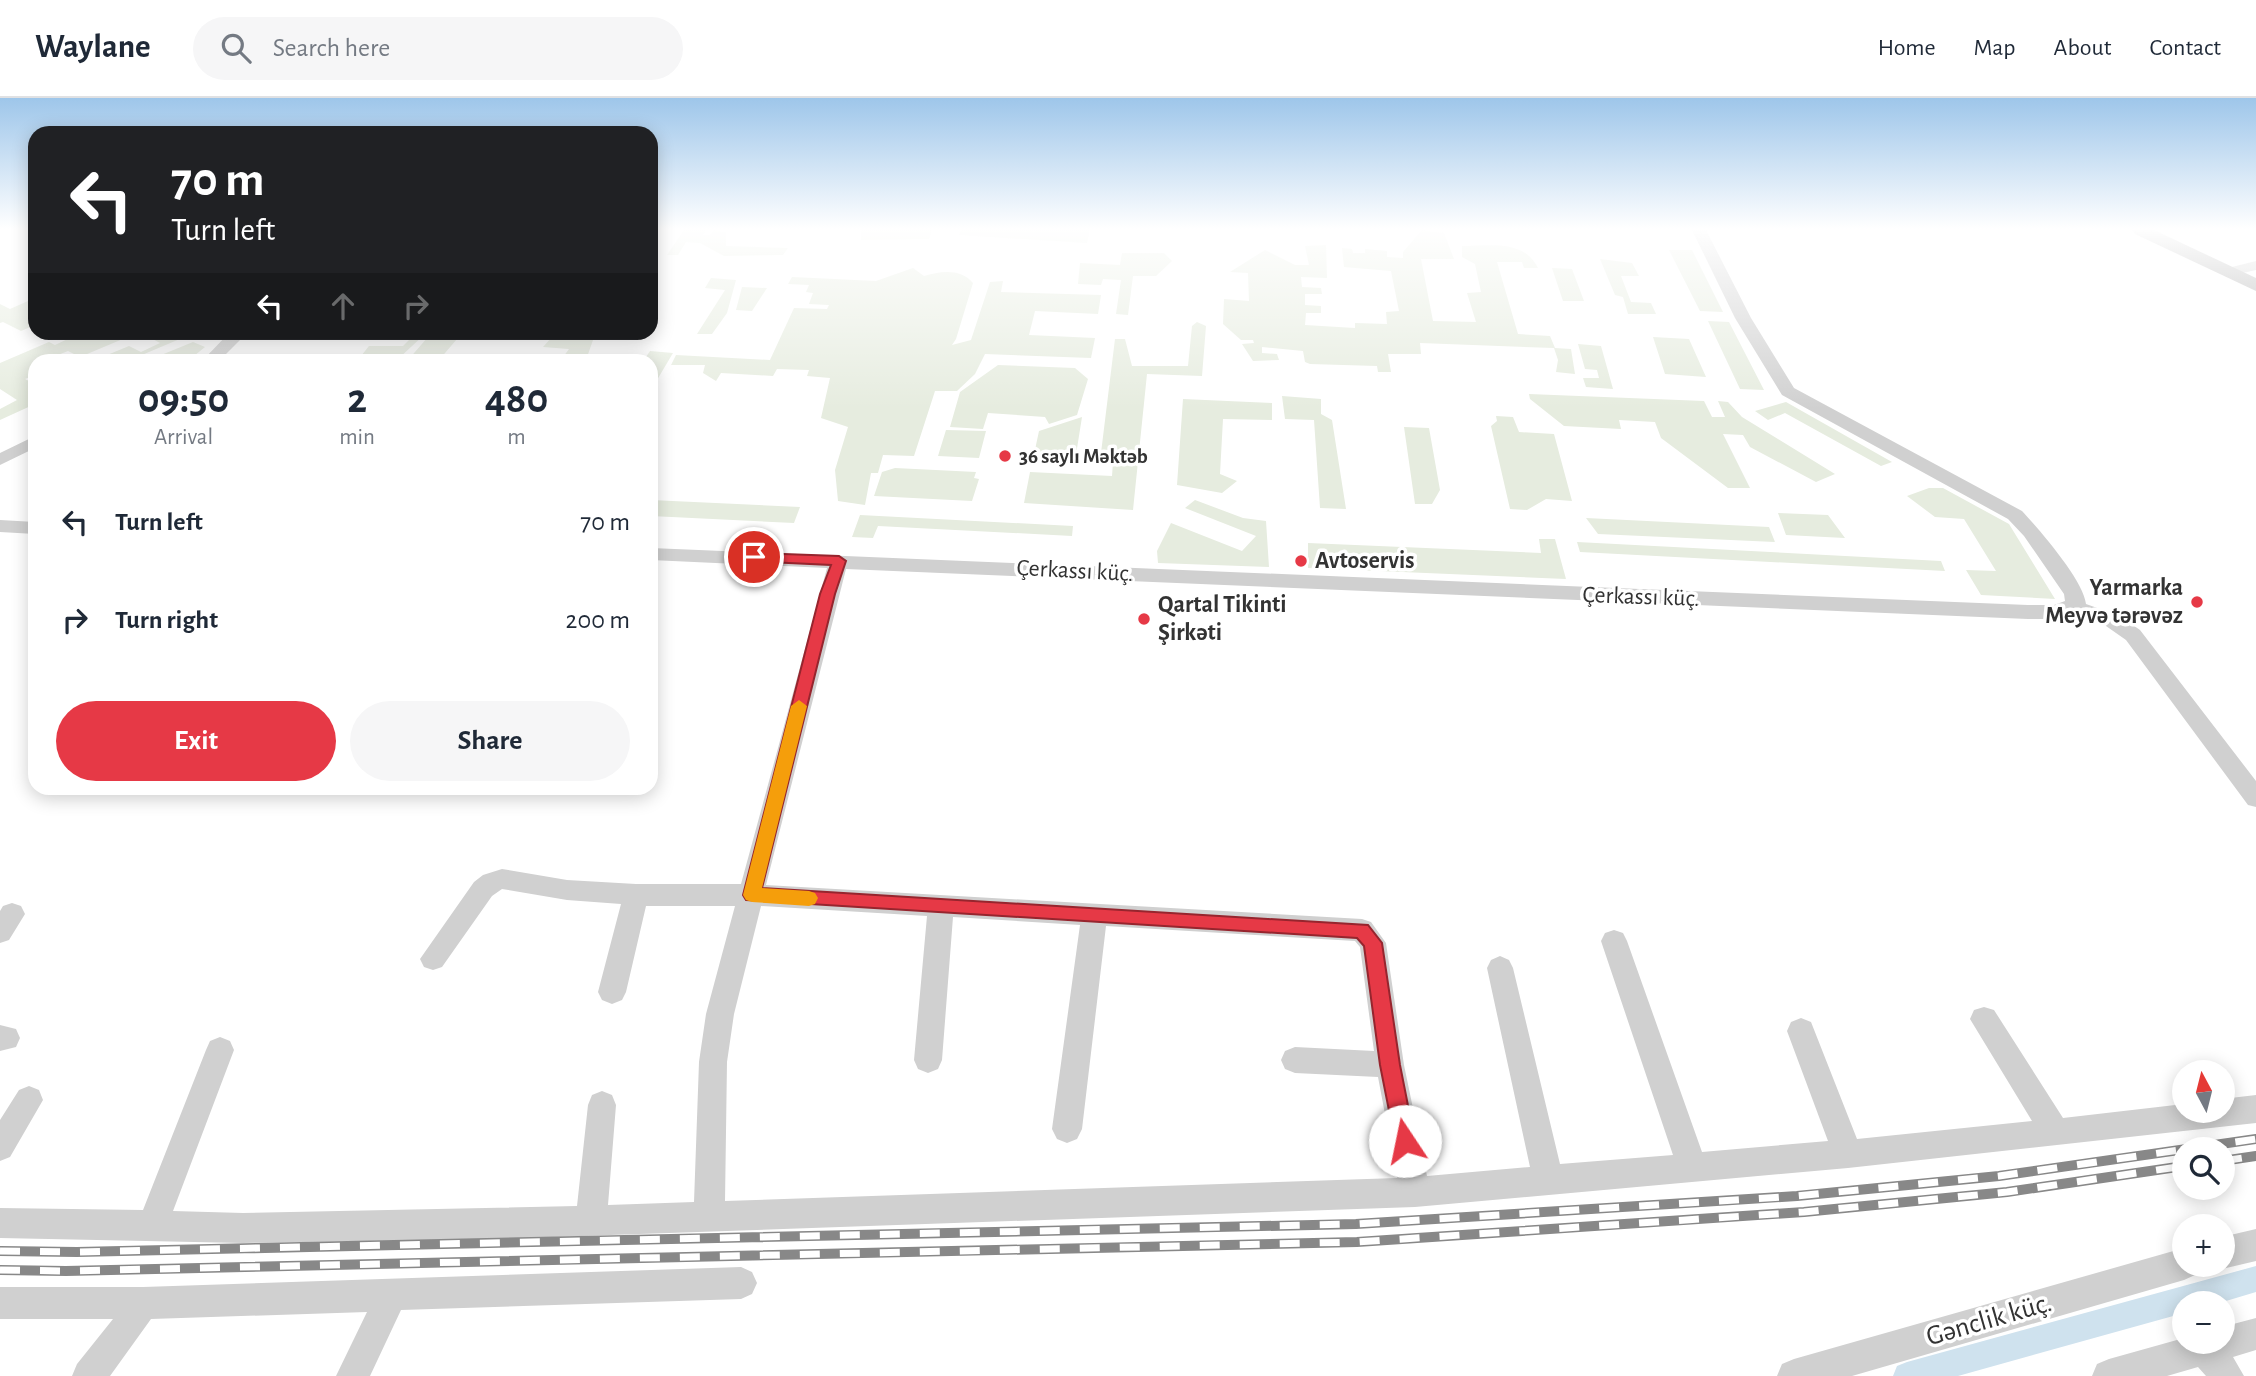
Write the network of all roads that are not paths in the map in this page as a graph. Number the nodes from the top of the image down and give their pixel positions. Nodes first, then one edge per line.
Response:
1 (1729, 290) edge
2 (232, 340) edge
3 (217, 354) edge
4 (28, 445) edge
5 (0, 460) edge
6 (0, 526) edge
7 (28, 528) edge
8 (658, 554) edge
9 (839, 561) junction
10 (2074, 607) junction
11 (2256, 798) edge
12 (636, 895) junction
13 (752, 895) junction
14 (942, 907) junction
15 (1094, 916) junction
16 (1614, 941) dead end
17 (433, 959) dead end
18 (1500, 968) dead end
19 (612, 992) dead end
20 (1984, 1019) dead end
21 (1801, 1031) dead end
22 (220, 1050) dead end
23 (928, 1060) dead end
24 (1295, 1060) dead end
25 (1390, 1065) junction
26 (29, 1100) dead end
27 (602, 1105) dead end
28 (2256, 1108) edge
29 (1067, 1129) dead end
30 (2056, 1133) junction
31 (0, 1147) edge
32 (1848, 1154) junction
33 (1692, 1166) junction
34 (1548, 1179) junction
35 (1415, 1192) junction
36 (709, 1214) junction
37 (591, 1220) junction
38 (0, 1223) edge
39 (152, 1226) junction
40 (2256, 1245) edge
41 (2235, 1250) edge
42 (2172, 1267) edge
43 (741, 1283) dead end
44 (391, 1296) junction
45 (0, 1303) edge
46 (143, 1303) junction
47 (2256, 1334) edge
48 (2235, 1340) edge
49 (2184, 1354) edge
50 (2209, 1354) edge
51 (89, 1376) edge
52 (353, 1376) edge
53 (1794, 1376) edge
54 (2109, 1376) edge
55 (2227, 1376) edge

1 - 10 street
2 - 3 street
4 - 5 street
6 - 7 street
8 - 9 street, Çerkassı küç.
9 - 10 street, Çerkassı küç.
9 - 13 street
10 - 11 street
12 - 13 street
12 - 17 street
12 - 19 street
13 - 14 street
13 - 36 street
14 - 15 street
14 - 23 street
15 - 25 street
15 - 29 street
16 - 33 street
18 - 34 street
20 - 30 street
21 - 32 street
22 - 39 street
24 - 25 street
25 - 35 street
26 - 31 street
27 - 37 street
28 - 30 street
30 - 32 street
32 - 33 street
33 - 34 street
34 - 35 street
35 - 36 street
36 - 37 street
37 - 39 street
38 - 39 street
40 - 41 street
42 - 53 street, Gənclik küç.
43 - 44 street
44 - 46 street
44 - 52 street
45 - 46 street
46 - 51 street
47 - 48 street
49 - 54 street
50 - 55 street

